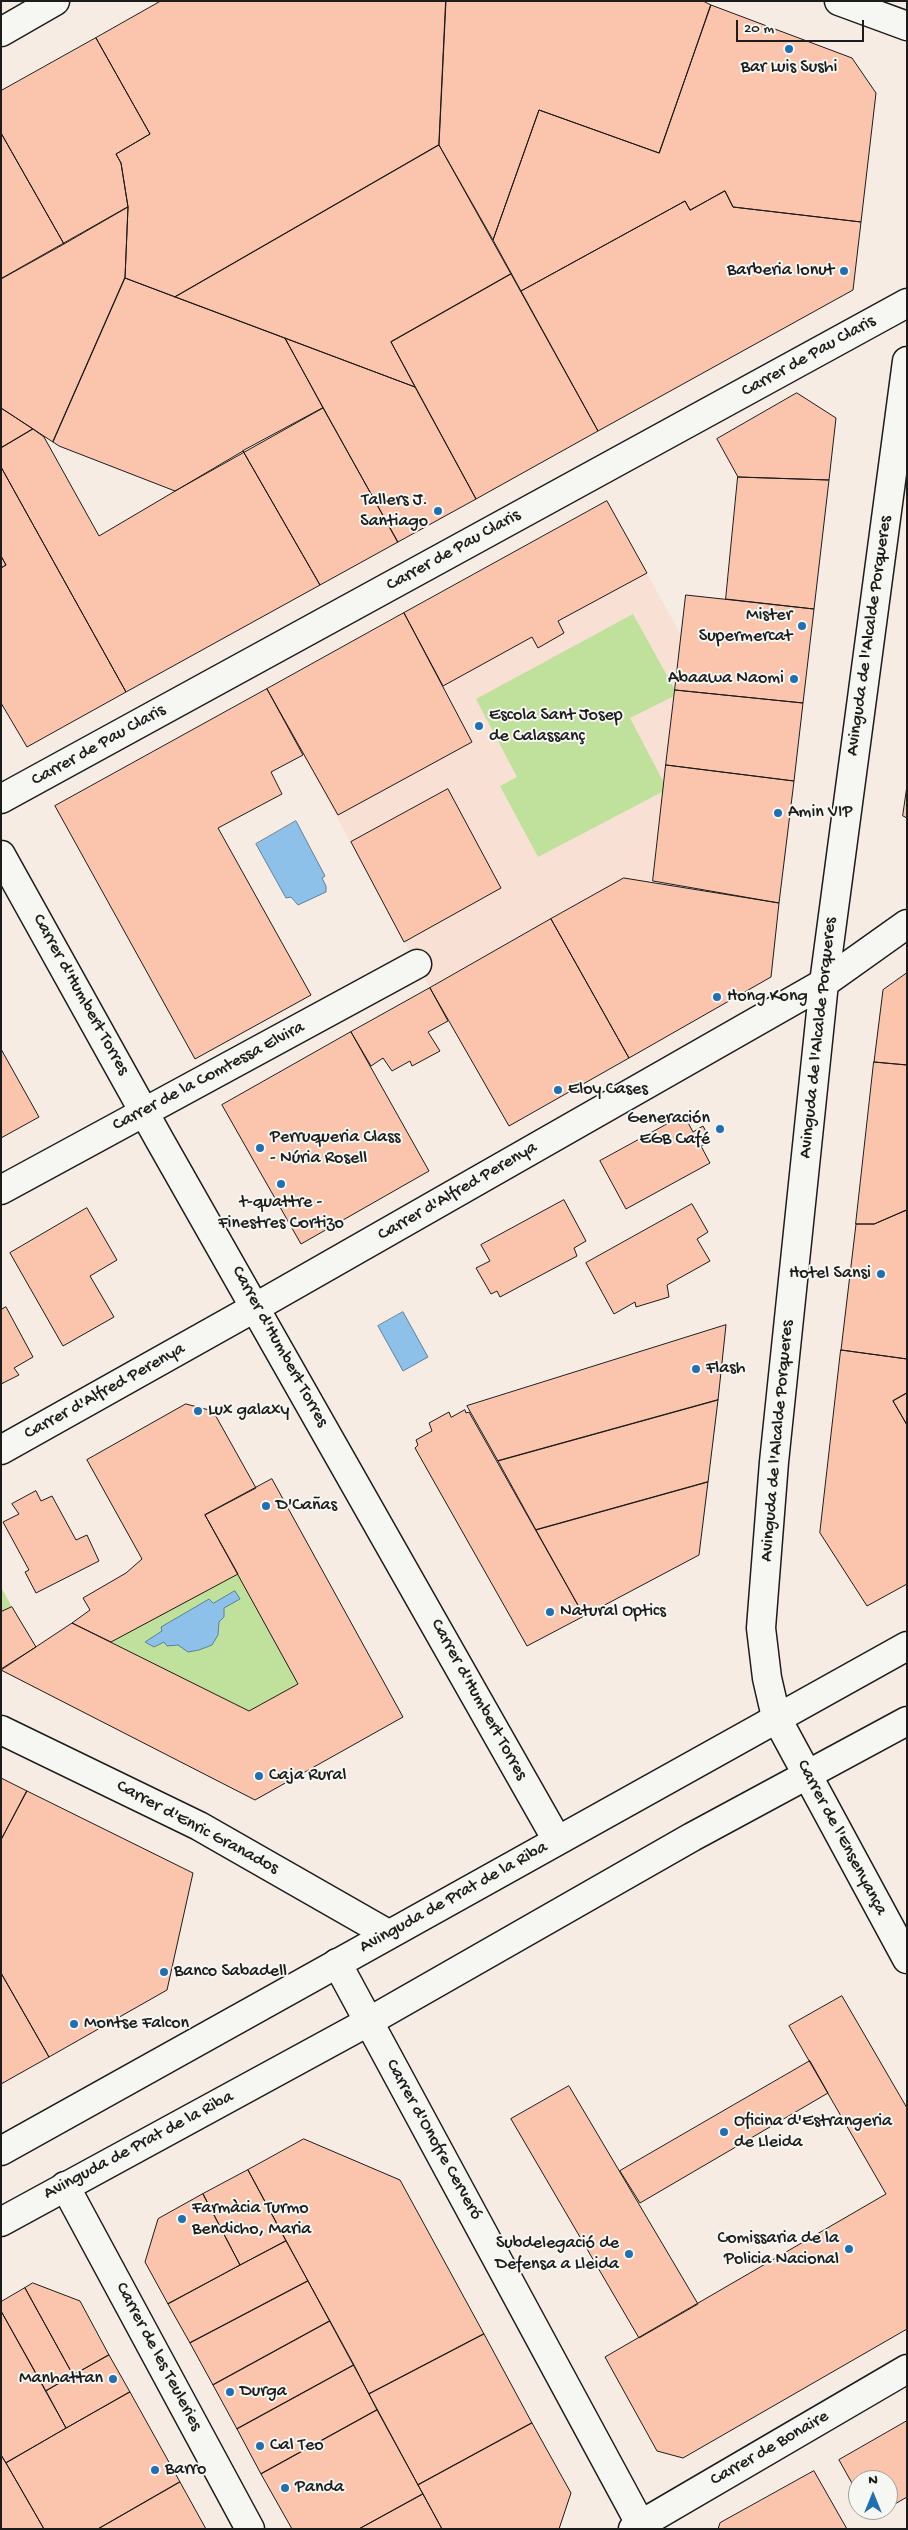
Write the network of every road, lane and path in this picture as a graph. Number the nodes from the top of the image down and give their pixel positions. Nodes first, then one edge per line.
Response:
1 (55, 1) edge
2 (838, 1) edge
3 (907, 26) edge
4 (1, 32) edge
5 (907, 303) edge
6 (907, 361) edge
7 (1, 799) edge
8 (1, 855) edge
9 (907, 924) edge
10 (417, 964) dead end
11 (824, 983) junction
12 (145, 1110) junction
13 (1, 1190) edge
14 (256, 1307) junction
15 (1, 1450) edge
16 (907, 1646) edge
17 (776, 1717) junction
18 (907, 1721) edge
19 (1, 1730) edge
20 (808, 1774) junction
21 (557, 1840) junction
22 (388, 1934) junction
23 (907, 1958) edge
24 (337, 1963) junction
25 (368, 2022) junction
26 (1, 2151) edge
27 (65, 2186) junction
28 (1, 2222) edge
29 (907, 2369) edge
30 (639, 2527) edge
31 (250, 2529) edge

1 - 4 street
2 - 3 street
5 - 7 street, Carrer de Pau Claris
6 - 11 street, Avinguda de l'Alcalde Porqueres
8 - 12 street, Carrer d'Humbert Torres
9 - 11 street, Carrer d'Alfred Perenya
10 - 12 street, Carrer de la Comtessa Elvira
11 - 14 street, Carrer d'Alfred Perenya
11 - 17 street, Avinguda de l'Alcalde Porqueres
12 - 13 street, Carrer de la Comtessa Elvira
12 - 14 street, Carrer d'Humbert Torres
14 - 15 street, Carrer d'Alfred Perenya
14 - 21 street, Carrer d'Humbert Torres
16 - 17 street, Avinguda de Prat de la Riba
17 - 20 street, Carrer de l'Ensenyança
17 - 21 street, Avinguda de Prat de la Riba
18 - 20 street, Avinguda de Prat de la Riba
19 - 22 street, Carrer d'Enric Granados
20 - 23 street, Carrer de l'Ensenyança
20 - 25 street, Avinguda de Prat de la Riba
21 - 22 street, Avinguda de Prat de la Riba
22 - 24 street, Avinguda de Prat de la Riba
24 - 25 street, Carrer d'Onofre Cerveró
24 - 26 street, Avinguda de Prat de la Riba
25 - 27 street, Avinguda de Prat de la Riba
25 - 30 street, Carrer d'Onofre Cerveró
27 - 28 street, Avinguda de Prat de la Riba
27 - 31 street, Carrer de les Teuleries
29 - 30 street, Carrer de Bonaire

